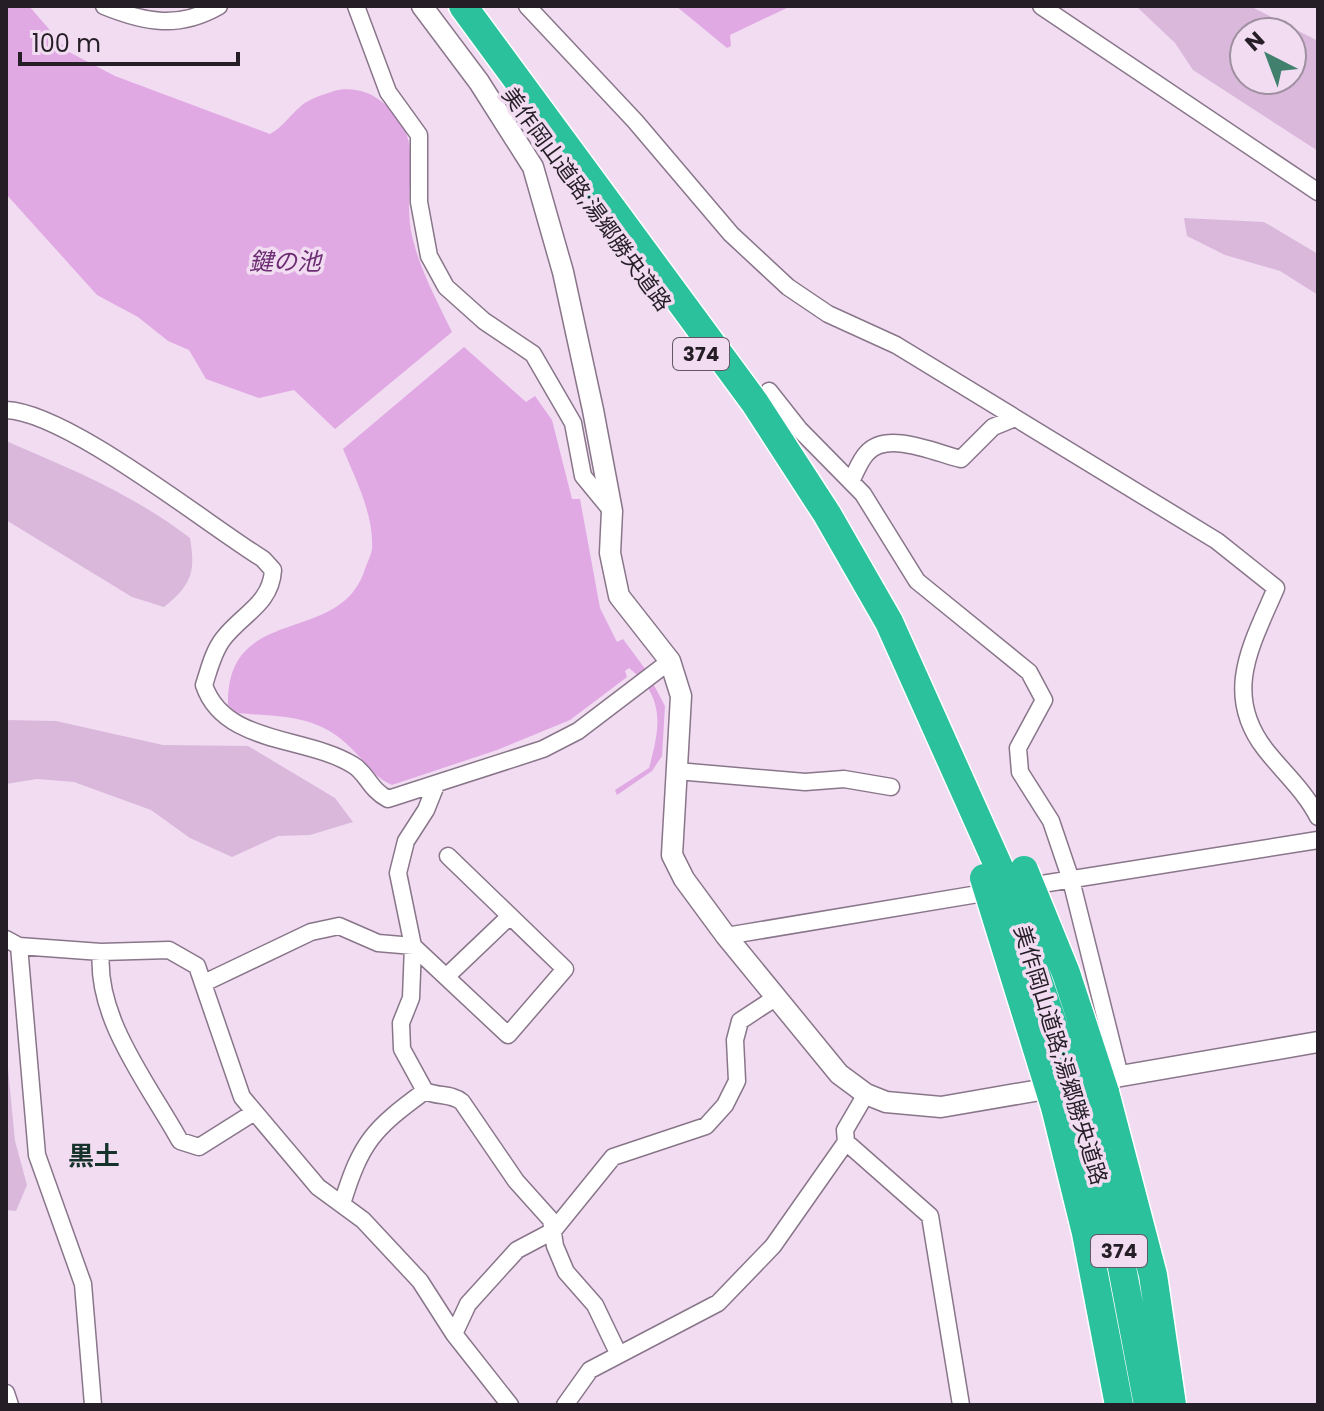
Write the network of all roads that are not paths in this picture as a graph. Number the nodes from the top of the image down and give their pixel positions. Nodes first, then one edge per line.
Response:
1 (104, 6) edge
2 (219, 6) edge
3 (356, 6) edge
4 (422, 6) edge
5 (445, 6) edge
6 (463, 6) edge
7 (527, 6) edge
8 (1041, 6) edge
9 (192, 14) edge
10 (1318, 192) edge
11 (769, 391) dead end
12 (6, 410) edge
13 (1015, 418) junction
14 (851, 481) junction
15 (612, 511) junction
16 (670, 661) junction
17 (936, 726) junction
18 (677, 771) junction
19 (436, 785) junction
20 (891, 787) dead end
21 (1318, 817) edge
22 (1318, 840) edge
23 (448, 856) dead end
24 (996, 879) junction
25 (1071, 880) junction
26 (510, 916) junction
27 (726, 936) junction
28 (12, 943) edge
29 (413, 946) junction
30 (101, 952) junction
31 (446, 977) junction
32 (204, 983) junction
33 (775, 998) junction
34 (1318, 1042) edge
35 (425, 1091) junction
36 (1079, 1093) junction
37 (866, 1094) junction
38 (253, 1113) junction
39 (846, 1142) junction
40 (342, 1204) junction
41 (553, 1231) junction
42 (454, 1334) junction
43 (618, 1353) junction
44 (6, 1393) edge
45 (10, 1405) edge
46 (93, 1405) edge
47 (510, 1405) edge
48 (565, 1405) edge
49 (961, 1405) edge
50 (1119, 1405) edge
51 (1148, 1405) edge
52 (1172, 1405) edge

1 - 9 street
2 - 9 street
3 - 15 street
4 - 15 street
5 - 17 highway, 美作岡山道路;湯郷勝央道路 / 374
6 - 17 highway, 美作岡山道路;湯郷勝央道路 / 374
7 - 13 street
8 - 10 street
11 - 14 street
12 - 19 street
13 - 14 street
13 - 21 street
14 - 25 street
15 - 16 street
16 - 18 street
16 - 19 street
17 - 24 highway, 美作岡山道路;湯郷勝央道路 / 374
18 - 20 street
18 - 27 street
19 - 29 street
22 - 25 street
23 - 26 street
24 - 25 street
24 - 27 street
24 - 36 highway, 美作岡山道路;湯郷勝央道路 / 374, bridge
24 - 36 street
25 - 36 street
26 - 31 street
26 - 31 street
27 - 33 street
28 - 30 street
28 - 46 street
29 - 31 street
29 - 32 street
29 - 35 street
30 - 32 street
30 - 38 street
32 - 38 street
33 - 37 street
33 - 41 street
34 - 36 street
35 - 40 street
35 - 41 street
36 - 37 street
36 - 50 highway
36 - 51 highway, 美作岡山道路;湯郷勝央道路 / 374
36 - 52 highway
37 - 39 street
38 - 40 street
39 - 43 street
39 - 49 street
40 - 42 street
41 - 42 street
41 - 43 street
42 - 47 street
43 - 48 street
44 - 45 street

